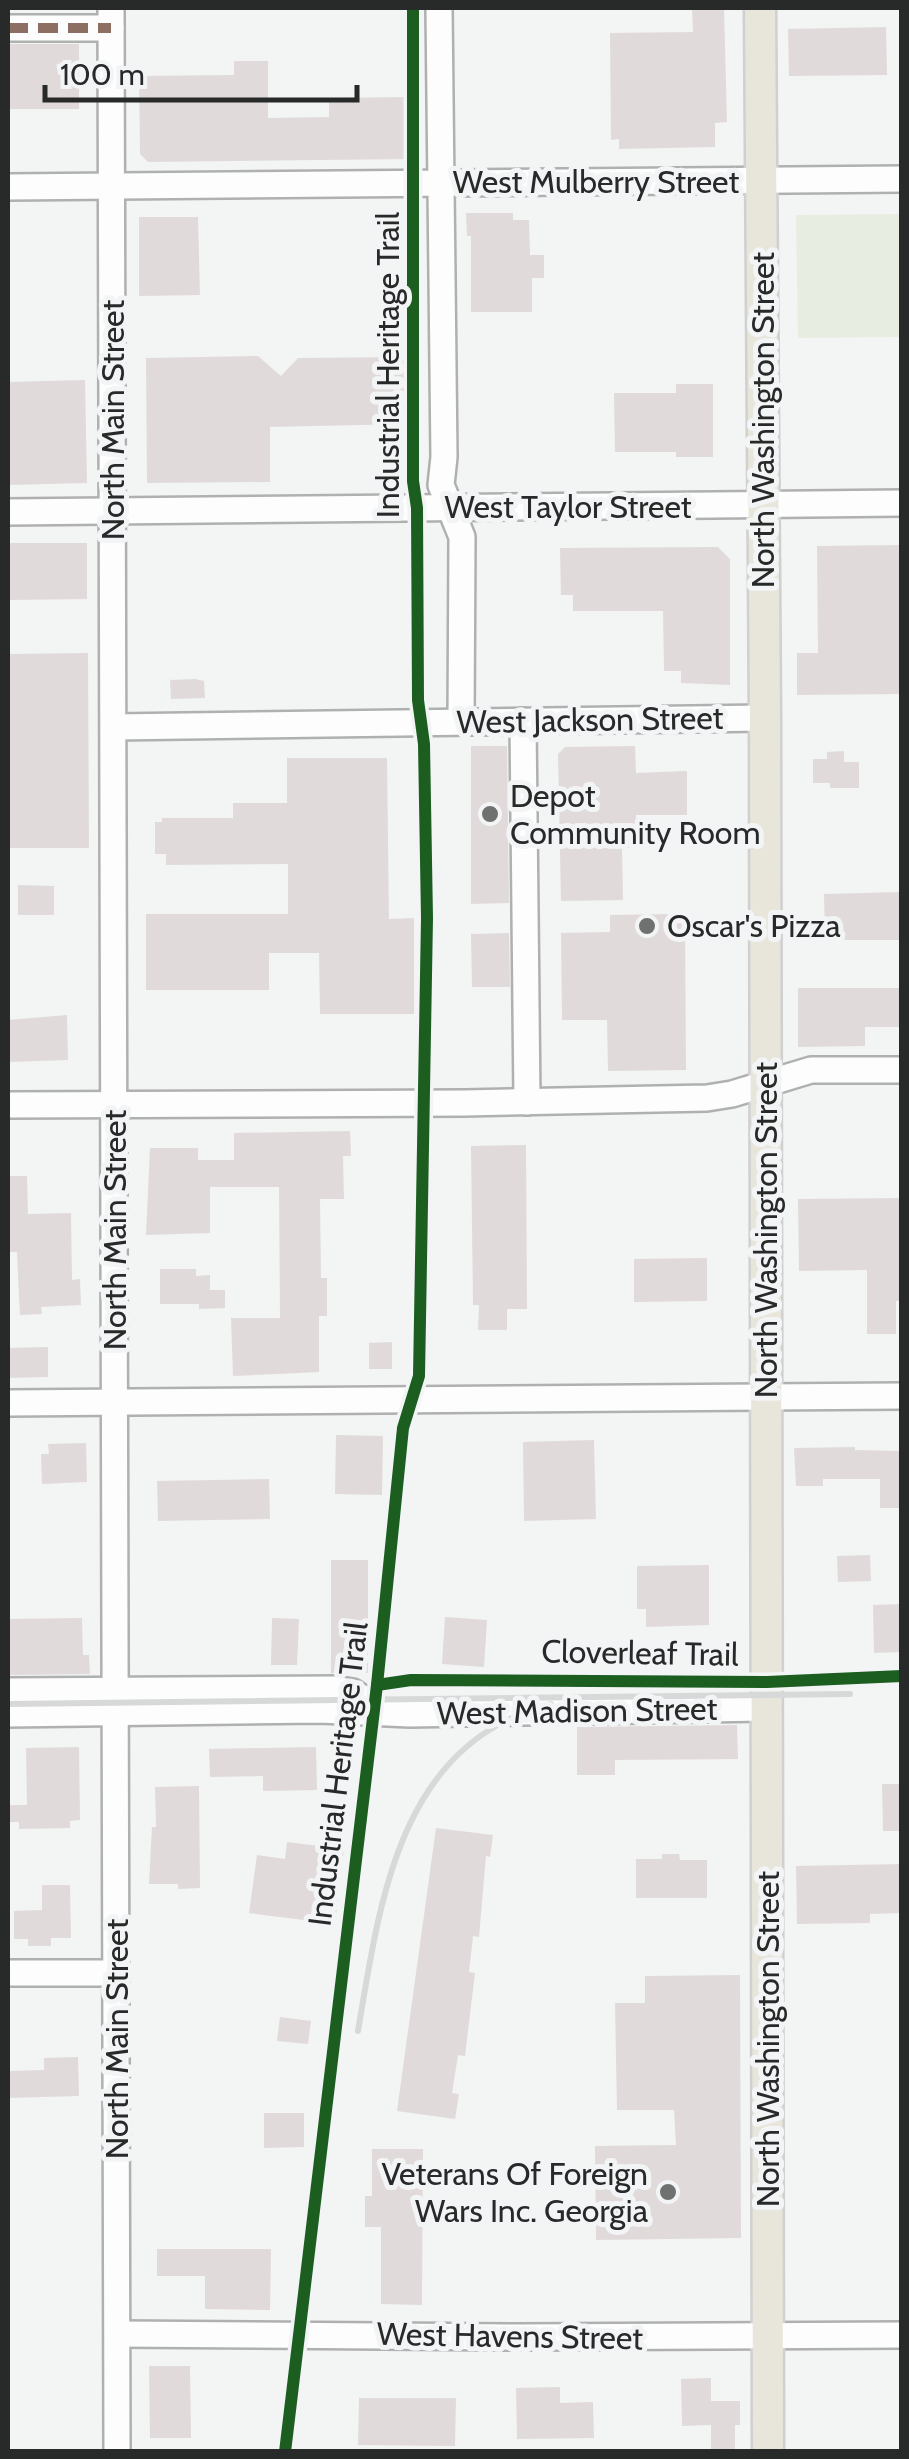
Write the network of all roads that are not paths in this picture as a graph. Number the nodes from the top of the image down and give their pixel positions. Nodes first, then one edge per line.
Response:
1 (439, 8) edge
2 (760, 8) edge
3 (111, 18) edge
4 (8, 28) edge
5 (902, 179) edge
6 (761, 181) junction
7 (439, 184) junction
8 (110, 186) junction
9 (8, 187) edge
10 (902, 504) edge
11 (764, 505) junction
12 (448, 508) junction
13 (114, 510) junction
14 (8, 512) edge
15 (765, 718) junction
16 (461, 722) junction
17 (523, 722) junction
18 (114, 727) junction
19 (902, 1070) edge
20 (765, 1082) junction
21 (527, 1102) junction
22 (114, 1104) junction
23 (8, 1105) edge
24 (902, 1396) edge
25 (767, 1397) junction
26 (116, 1402) junction
27 (8, 1403) edge
28 (8, 1691) edge
29 (116, 1701) junction
30 (767, 1708) junction
31 (8, 1714) edge
32 (8, 1972) edge
33 (116, 1973) junction
34 (119, 2334) junction
35 (902, 2335) edge
36 (768, 2337) junction
37 (117, 2452) edge
38 (768, 2452) edge

1 - 7 street
2 - 6 main road, North Washington Street
3 - 4 street
3 - 8 street, North Main Street
5 - 6 street, West Mulberry Street
6 - 7 street, West Mulberry Street
6 - 11 main road, North Washington Street
7 - 8 street, West Mulberry Street
7 - 12 street
8 - 9 street, West Mulberry Street
8 - 13 street, North Main Street
10 - 11 street, West Taylor Street
11 - 12 street, West Taylor Street
11 - 15 main road, North Washington Street
12 - 13 street, West Taylor Street
12 - 16 street
13 - 14 street, West Taylor Street
13 - 18 street, North Main Street
15 - 17 street, West Jackson Street
15 - 20 main road, North Washington Street
16 - 17 street, West Jackson Street
16 - 18 street, West Jackson Street
17 - 21 street
18 - 22 street, North Main Street
19 - 20 street
20 - 21 street
20 - 25 main road, North Washington Street
21 - 22 street
22 - 23 street
22 - 26 street, North Main Street
24 - 25 street
25 - 26 street
25 - 30 main road, North Washington Street
26 - 27 street
26 - 29 street, North Main Street
28 - 29 street
29 - 30 street, West Madison Street
29 - 31 street
29 - 33 street, North Main Street
30 - 36 main road, North Washington Street
32 - 33 street
33 - 34 street, North Main Street
34 - 36 street, West Havens Street
34 - 37 street, North Main Street
35 - 36 street, West Havens Street
36 - 38 main road, North Washington Street

